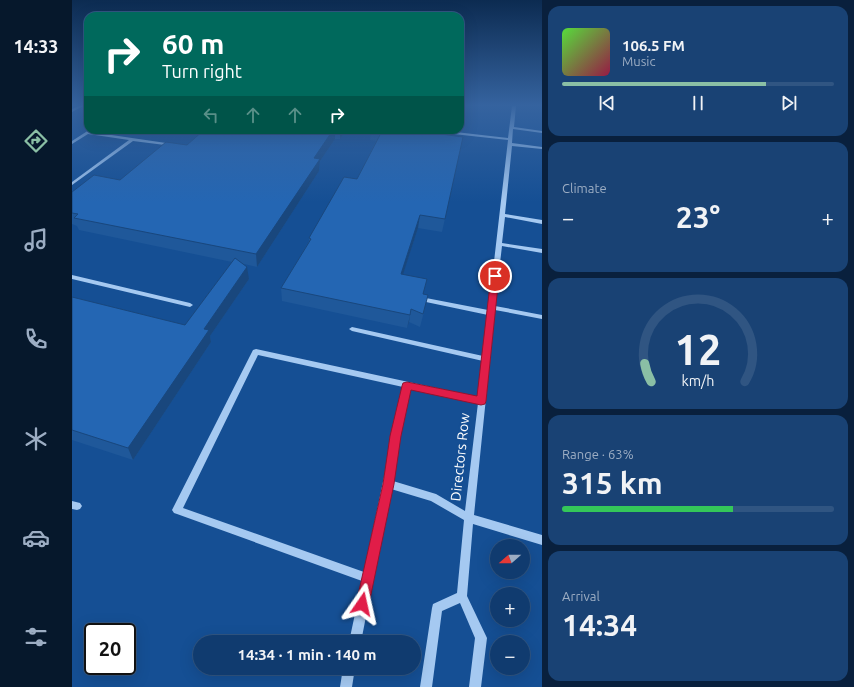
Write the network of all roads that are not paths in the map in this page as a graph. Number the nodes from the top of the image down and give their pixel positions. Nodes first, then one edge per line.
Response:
1 (128, 138) edge
2 (489, 138) edge
3 (511, 138) edge
4 (133, 139) junction
5 (510, 142) junction
6 (181, 146) edge
7 (542, 148) edge
8 (72, 184) edge
9 (502, 215) junction
10 (542, 222) edge
11 (499, 244) junction
12 (542, 251) edge
13 (72, 277) edge
14 (426, 300) edge
15 (190, 305) dead end
16 (491, 310) junction
17 (542, 317) edge
18 (352, 329) dead end
19 (486, 359) junction
20 (407, 386) junction
21 (481, 401) junction
22 (388, 484) junction
23 (468, 518) junction
24 (542, 540) edge
25 (368, 578) junction
26 (462, 596) junction
27 (356, 635) edge
28 (349, 675) edge
29 (346, 687) edge
30 (426, 687) edge
31 (475, 687) edge

1 - 4 street
2 - 5 street
3 - 5 street, Directors Row
4 - 6 street
4 - 8 street
5 - 7 street
5 - 9 street, Directors Row
9 - 10 street
9 - 11 street, Directors Row
11 - 12 street
11 - 16 street, Directors Row
13 - 15 street
14 - 16 street
16 - 17 street
16 - 19 street, Directors Row
18 - 19 street
19 - 21 street, Directors Row
20 - 21 street
20 - 22 street
20 - 25 street
21 - 23 street, Directors Row
22 - 23 street
22 - 25 street
23 - 24 street
23 - 26 street, Directors Row
25 - 27 street
26 - 30 street
26 - 31 street, Directors Row
28 - 29 street

